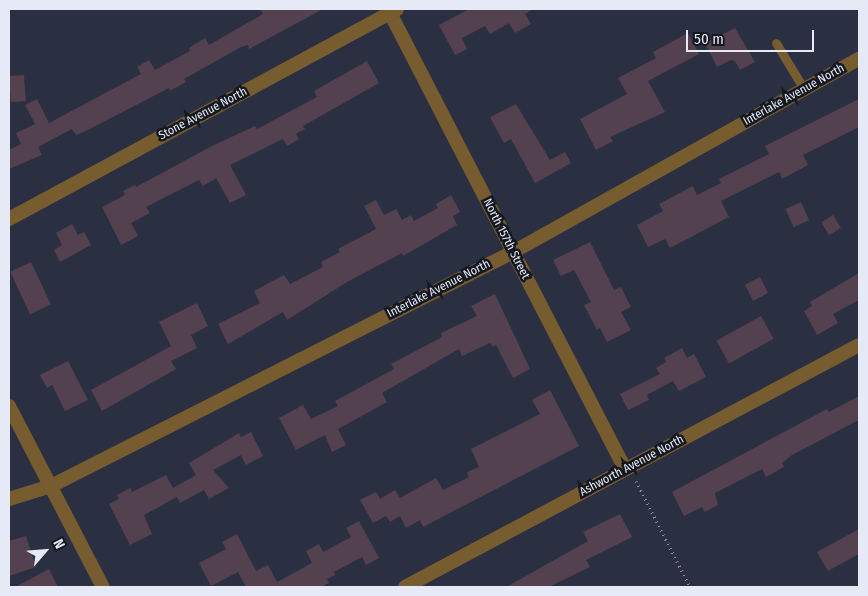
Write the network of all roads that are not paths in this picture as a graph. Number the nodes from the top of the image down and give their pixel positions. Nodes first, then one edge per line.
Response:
1 (392, 10) edge
2 (776, 43) dead end
3 (859, 59) edge
4 (804, 89) junction
5 (9, 219) edge
6 (513, 252) junction
7 (859, 345) edge
8 (9, 406) edge
9 (627, 468) junction
10 (51, 486) junction
11 (9, 499) edge
12 (103, 587) edge
13 (405, 587) edge

1 - 5 street, Stone Avenue North
1 - 6 street, North 157th Street
2 - 4 lane
3 - 4 street, Interlake Avenue North
4 - 6 street, Interlake Avenue North
6 - 9 street, North 157th Street
6 - 10 street, Interlake Avenue North
7 - 9 street, Ashworth Avenue North
8 - 10 street
9 - 13 street, Ashworth Avenue North
10 - 11 street, Interlake Avenue North
10 - 12 street

